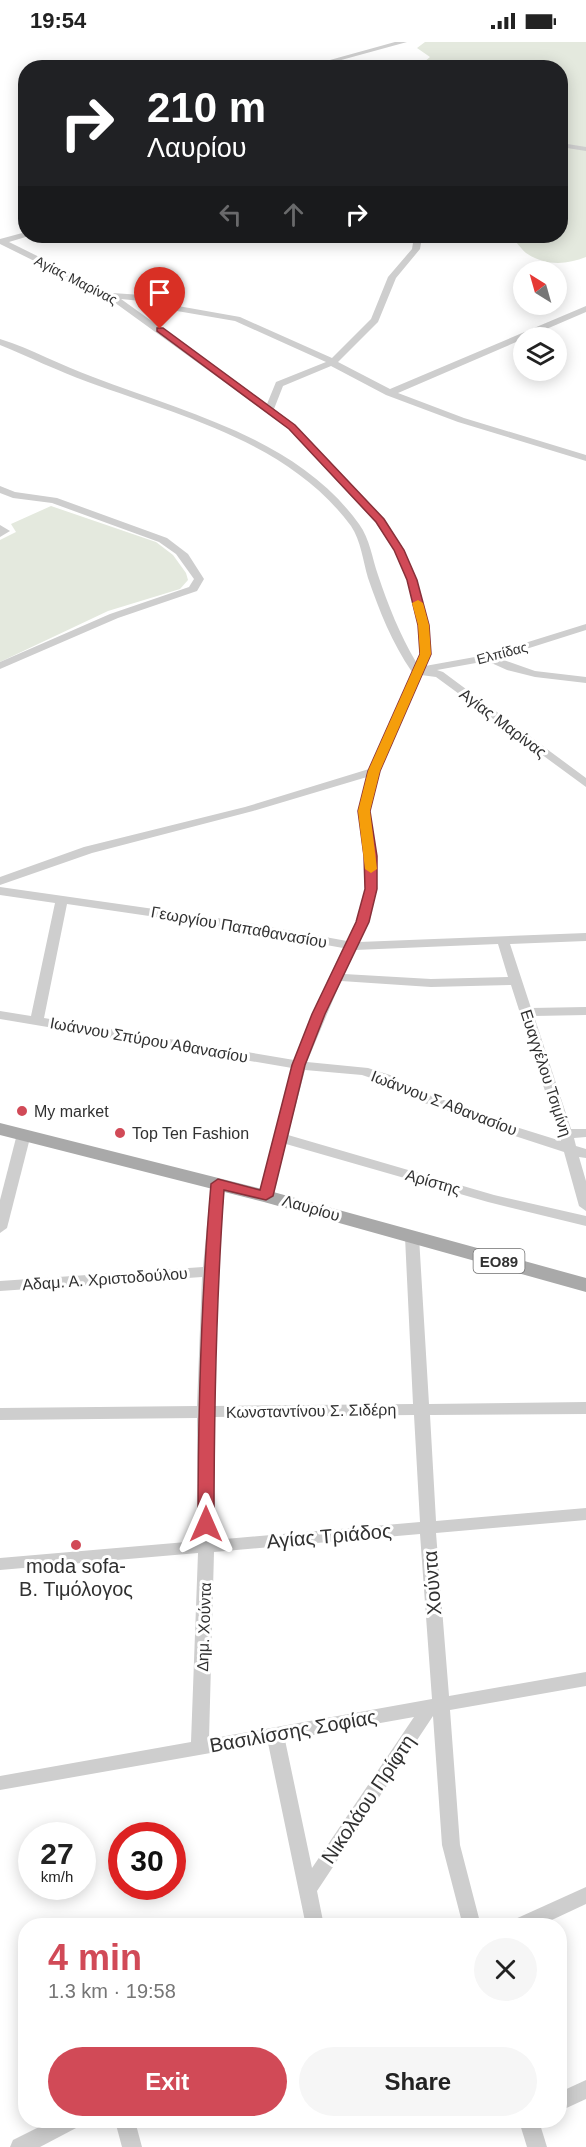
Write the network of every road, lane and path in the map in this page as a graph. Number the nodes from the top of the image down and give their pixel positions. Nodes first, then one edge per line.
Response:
1 (403, 42) edge
2 (325, 57) dead end
3 (334, 60) joint
4 (568, 146) edge
5 (586, 149) edge
6 (18, 237) edge
7 (1, 242) edge
8 (417, 243) edge
9 (110, 296) junction
10 (586, 309) edge
11 (0, 342) edge
12 (333, 362) junction
13 (389, 393) junction
14 (270, 409) junction
15 (586, 458) edge
16 (0, 489) edge
17 (0, 528) edge
18 (0, 534) edge
19 (586, 627) edge
20 (488, 658) junction
21 (0, 666) edge
22 (416, 671) junction
23 (586, 680) edge
24 (374, 771) junction
25 (586, 784) edge
26 (0, 881) edge
27 (0, 891) edge
28 (62, 899) junction
29 (586, 937) edge
30 (503, 941) junction
31 (351, 946) junction
32 (336, 977) junction
33 (516, 981) junction
34 (586, 1011) edge
35 (526, 1012) junction
36 (0, 1015) edge
37 (37, 1021) junction
38 (299, 1065) junction
39 (0, 1129) edge
40 (586, 1133) edge
41 (24, 1134) junction
42 (566, 1134) junction
43 (282, 1138) junction
44 (571, 1150) junction
45 (586, 1154) edge
46 (218, 1184) junction
47 (266, 1196) junction
48 (586, 1206) edge
49 (586, 1221) edge
50 (0, 1228) edge
51 (412, 1237) junction
52 (210, 1272) junction
53 (586, 1285) edge
54 (0, 1286) edge
55 (586, 1408) edge
56 (422, 1409) junction
57 (205, 1412) junction
58 (0, 1414) edge
59 (586, 1514) edge
60 (428, 1528) junction
61 (206, 1546) junction
62 (0, 1564) edge
63 (586, 1679) edge
64 (435, 1707) junction
65 (275, 1734) junction
66 (200, 1747) junction
67 (0, 1783) edge
68 (307, 1891) junction
69 (586, 1895) edge
70 (313, 1918) edge
71 (470, 1918) edge
72 (537, 1918) edge
73 (586, 2088) edge
74 (567, 2098) edge
75 (57, 2128) edge
76 (127, 2128) edge
77 (531, 2128) edge
78 (20, 2147) edge
79 (132, 2147) edge
80 (537, 2147) edge

1 - 3 street
2 - 3 street
4 - 5 street
6 - 7 street
7 - 9 street, Αγίας Μαρίνας
8 - 12 street
9 - 12 street
9 - 14 street, Αγίας Μαρίνας
10 - 13 street
11 - 22 street
12 - 13 street
12 - 14 street
13 - 15 street
14 - 22 street, Αγίας Μαρίνας
16 - 21 street
17 - 18 street
19 - 20 street, Ελπίδας
20 - 22 street, Ελπίδας
20 - 23 street
22 - 24 street, Αγίας Μαρίνας
22 - 25 street, Αγίας Μαρίνας
24 - 26 street
24 - 31 street, Αγίας Μαρίνας
27 - 28 street, Γεωργίου Παπαθανασίου
28 - 31 street, Γεωργίου Παπαθανασίου
28 - 37 street
29 - 30 street, Γεωργίου Παπαθανασίου
30 - 31 street, Γεωργίου Παπαθανασίου
30 - 33 street, Ευαγγέλου Τσιμίνη
31 - 32 street, Αγίας Μαρίνας
32 - 33 street
32 - 38 street, Αγίας Μαρίνας
33 - 35 street, Ευαγγέλου Τσιμίνη
34 - 35 street
35 - 42 street, Ευαγγέλου Τσιμίνη
36 - 37 street, Ιωάννου Σπύρου Αθανασίου
37 - 38 street, Ιωάννου Σπύρου Αθανασίου
38 - 43 street, Αγίας Μαρίνας
38 - 44 street, Ιωάννου Σ Αθανασίου
39 - 41 main road, Λαυρίου / ΕΟ89
40 - 42 street
41 - 46 main road, Λαυρίου / ΕΟ89
41 - 50 street
42 - 44 street, Ευαγγέλου Τσιμίνη
43 - 47 street, Αγίας Μαρίνας
43 - 49 street, Αρίστης
44 - 45 street, Ιωάννου Σ Αθανασίου
44 - 48 street, Ευαγγέλου Τσιμίνη
46 - 47 main road, Λαυρίου / ΕΟ89
46 - 52 street, Δημ. Χούντα
47 - 51 main road, Λαυρίου / ΕΟ89
51 - 53 main road, Λαυρίου / ΕΟ89
51 - 56 street, Χούντα
52 - 54 street, Αδαμ. Α. Χριστοδούλου
52 - 57 street, Δημ. Χούντα
55 - 56 street, Κωνσταντίνου Σ. Σιδέρη
56 - 57 street, Κωνσταντίνου Σ. Σιδέρη
56 - 60 street, Χούντα
57 - 58 street, Κωνσταντίνου Σ. Σιδέρη
57 - 61 street, Δημ. Χούντα
59 - 60 street, Αγίας Τριάδος
60 - 61 street, Αγίας Τριάδος
60 - 64 street, Χούντα
61 - 62 street, Αγίας Τριάδος
61 - 66 street, Δημ. Χούντα
63 - 64 street, Βασιλίσσης Σοφίας
64 - 65 street, Βασιλίσσης Σοφίας
64 - 68 street, Νικολάου Πρίφτη
64 - 71 street, Χούντα
65 - 66 street, Βασιλίσσης Σοφίας
65 - 68 street
66 - 67 street, Βασιλίσσης Σοφίας
68 - 70 street
69 - 72 street
73 - 74 street
75 - 78 street
76 - 79 street
77 - 80 street

